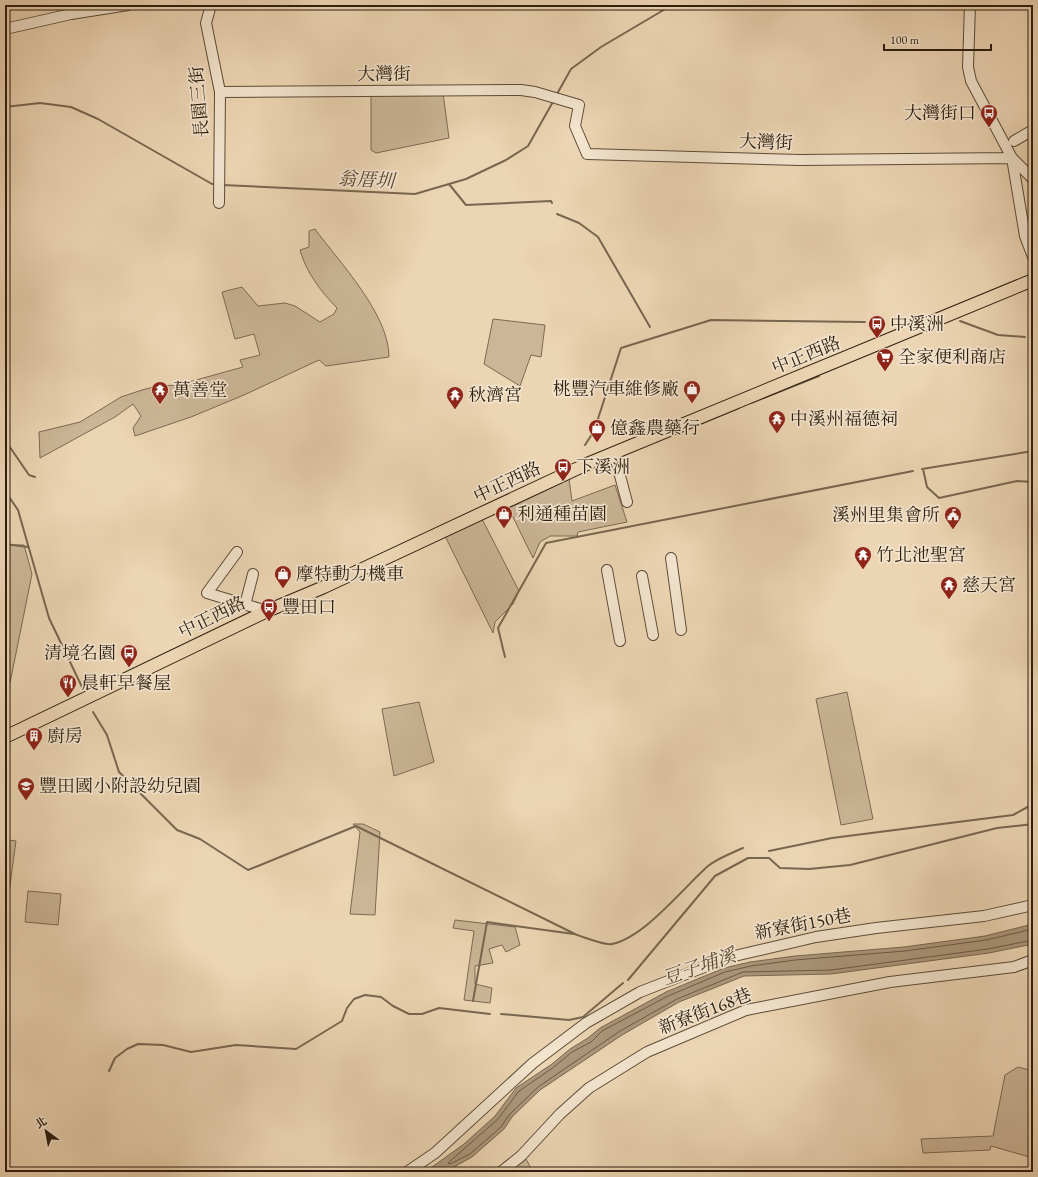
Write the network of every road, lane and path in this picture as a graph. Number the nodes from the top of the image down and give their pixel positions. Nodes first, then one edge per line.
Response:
1 (128, 5) edge
2 (211, 5) edge
3 (970, 5) edge
4 (5, 29) edge
5 (220, 92) junction
6 (1033, 130) edge
7 (1014, 141) dead end
8 (1012, 158) junction
9 (1033, 178) edge
10 (219, 203) dead end
11 (1033, 257) edge
12 (1033, 280) edge
13 (614, 453) junction
14 (627, 502) dead end
15 (237, 552) dead end
16 (671, 558) dead end
17 (607, 570) dead end
18 (253, 574) dead end
19 (642, 576) dead end
20 (244, 605) junction
21 (267, 611) junction
22 (681, 630) dead end
23 (653, 635) dead end
24 (620, 641) dead end
25 (5, 737) edge
26 (1033, 905) edge
27 (1033, 960) edge
28 (407, 1172) edge
29 (501, 1172) edge

1 - 4 street
2 - 5 street, 長園三街
3 - 8 street
5 - 8 street, 大灣街
5 - 10 street, 長園三街
6 - 7 street
8 - 9 street
8 - 11 street
12 - 13 main road, 中正西路
13 - 14 street
13 - 21 main road, 中正西路
15 - 20 street
16 - 22 street
17 - 24 street
18 - 20 street
19 - 23 street
20 - 21 street
21 - 25 main road, 中正西路
26 - 28 street, 新寮街150巷
27 - 29 street, 新寮街168巷

